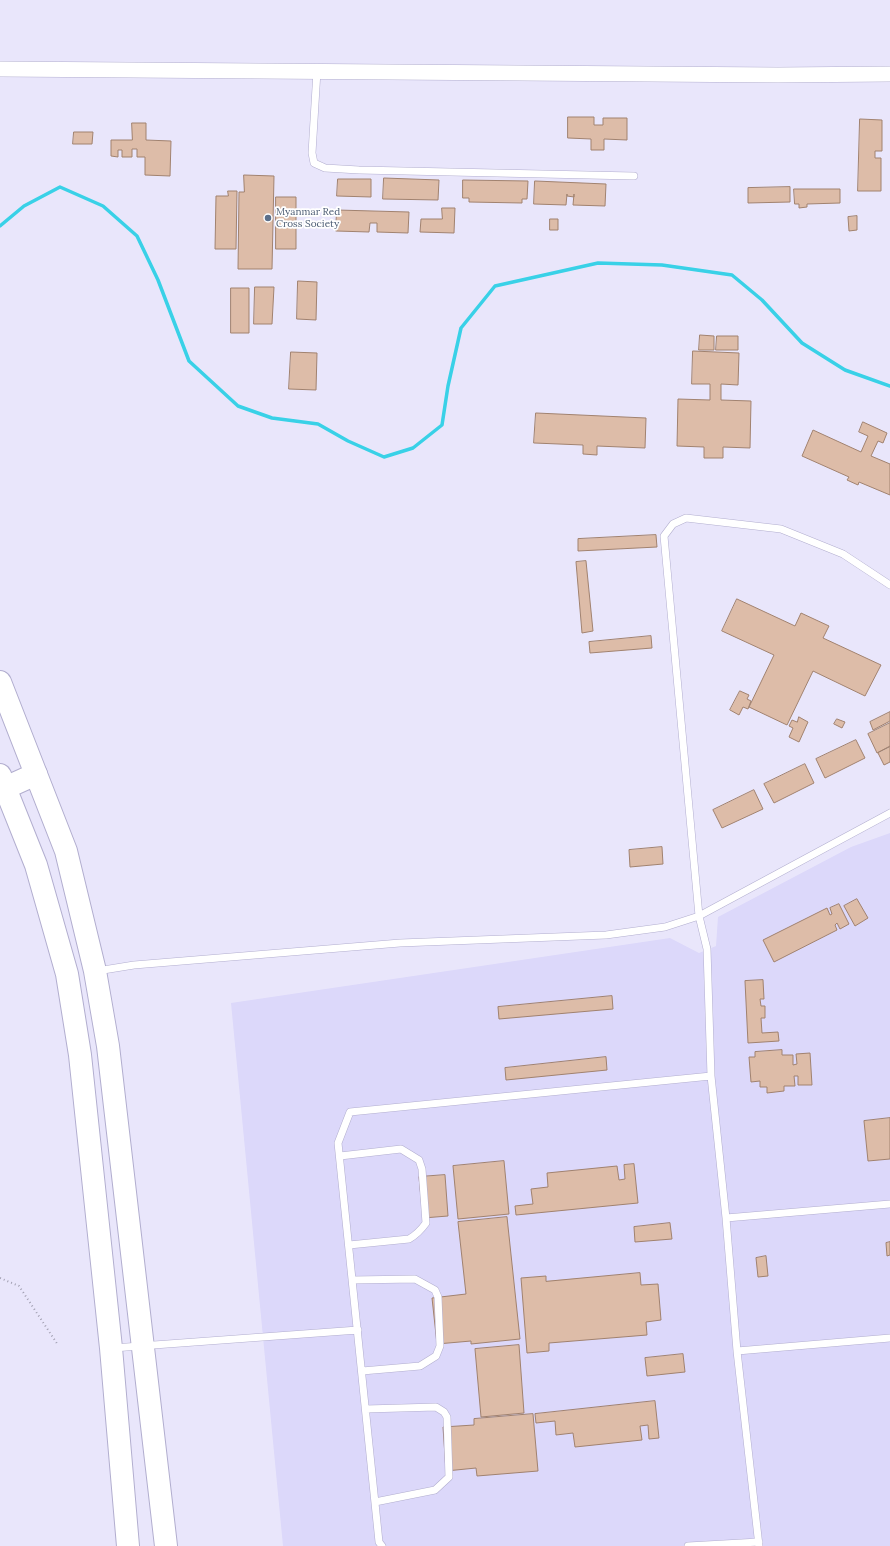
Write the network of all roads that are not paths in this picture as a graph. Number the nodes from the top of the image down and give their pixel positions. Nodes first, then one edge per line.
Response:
1 (0, 69) edge
2 (317, 71) junction
3 (890, 74) edge
4 (634, 176) dead end
5 (890, 585) edge
6 (0, 682) edge
7 (36, 774) junction
8 (3, 781) edge
9 (890, 813) edge
10 (699, 916) junction
11 (95, 972) junction
12 (711, 1076) junction
13 (340, 1156) junction
14 (890, 1204) edge
15 (726, 1218) junction
16 (349, 1245) junction
17 (353, 1280) junction
18 (358, 1330) junction
19 (890, 1338) edge
20 (142, 1345) junction
21 (111, 1348) junction
22 (737, 1351) junction
23 (362, 1371) junction
24 (366, 1408) junction
25 (375, 1502) junction
26 (759, 1544) edge
27 (128, 1546) edge
28 (166, 1546) edge
29 (382, 1546) edge
30 (688, 1546) edge

1 - 2 street
2 - 3 street
2 - 4 lane
5 - 10 lane
6 - 7 main road
7 - 8 main road
7 - 11 main road
8 - 21 main road
9 - 10 lane
10 - 11 lane
10 - 12 lane
11 - 20 main road
12 - 13 lane
12 - 15 lane
13 - 16 lane
13 - 16 lane
14 - 15 lane
15 - 22 lane
16 - 17 lane
17 - 18 lane
17 - 23 lane
18 - 20 lane
18 - 23 lane
19 - 22 lane
20 - 21 lane
20 - 28 main road
21 - 27 main road
22 - 26 lane
23 - 24 lane
24 - 25 lane
24 - 25 lane
25 - 29 lane
26 - 30 lane

